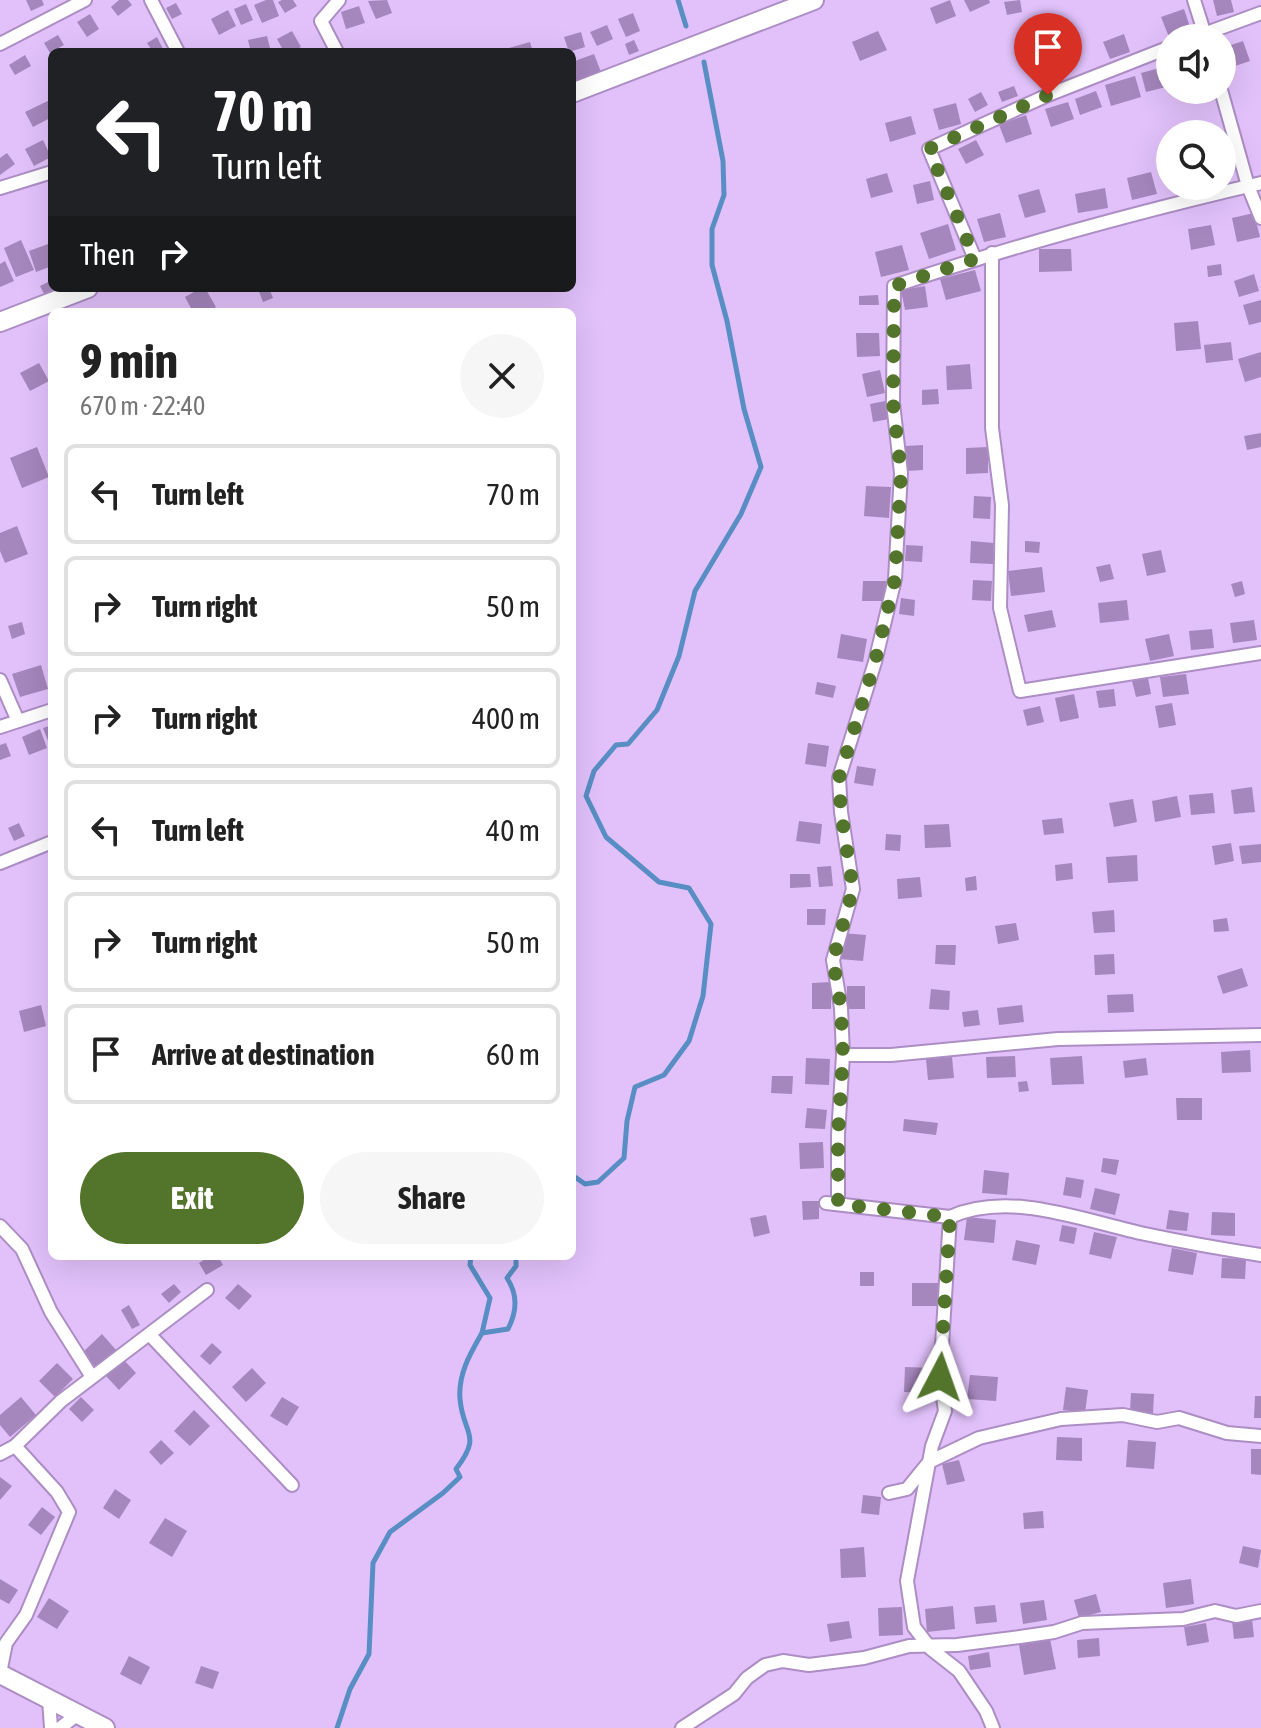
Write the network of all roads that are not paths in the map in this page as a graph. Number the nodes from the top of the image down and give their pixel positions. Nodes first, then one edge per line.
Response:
1 (85, 0) edge
2 (151, 0) edge
3 (339, 0) edge
4 (814, 0) edge
5 (1194, 0) edge
6 (1261, 13) edge
7 (1199, 24) edge
8 (1232, 24) edge
9 (0, 44) edge
10 (176, 48) edge
11 (335, 48) edge
12 (1156, 53) edge
13 (576, 91) edge
14 (1226, 104) edge
15 (48, 173) edge
16 (1254, 185) edge
17 (0, 188) edge
18 (1261, 218) edge
19 (992, 253) junction
20 (975, 259) junction
21 (78, 292) edge
22 (0, 322) edge
23 (1261, 653) edge
24 (0, 680) edge
25 (48, 711) edge
26 (18, 721) junction
27 (0, 727) edge
28 (48, 844) edge
29 (0, 863) edge
30 (1261, 1035) edge
31 (843, 1055) junction
32 (950, 1217) junction
33 (0, 1226) edge
34 (1261, 1255) edge
35 (207, 1290) dead end
36 (150, 1335) junction
37 (92, 1377) junction
38 (1261, 1436) edge
39 (5, 1448) edge
40 (929, 1462) junction
41 (292, 1485) dead end
42 (889, 1493) dead end
43 (1261, 1611) edge
44 (927, 1645) junction
45 (0, 1674) edge
46 (49, 1699) junction
47 (78, 1714) junction
48 (51, 1728) edge
49 (60, 1728) edge
50 (105, 1728) edge
51 (682, 1728) edge
52 (993, 1728) edge

1 - 9 street
2 - 10 street
3 - 11 street
4 - 13 street
5 - 7 street
6 - 8 street
12 - 20 street
14 - 16 street
15 - 17 street
16 - 18 street
16 - 19 street
19 - 20 street
19 - 23 street
20 - 31 street
21 - 22 street
24 - 26 street
25 - 26 street
26 - 27 street
28 - 29 street
30 - 31 street
31 - 32 street
32 - 34 street
32 - 40 street
33 - 37 street
35 - 36 street
36 - 37 street
36 - 41 street
37 - 39 street
38 - 40 street
39 - 45 street
40 - 42 street
40 - 44 street
43 - 44 street
44 - 51 street
44 - 52 street
45 - 46 street
46 - 47 street
46 - 48 street
47 - 49 street
47 - 50 street

